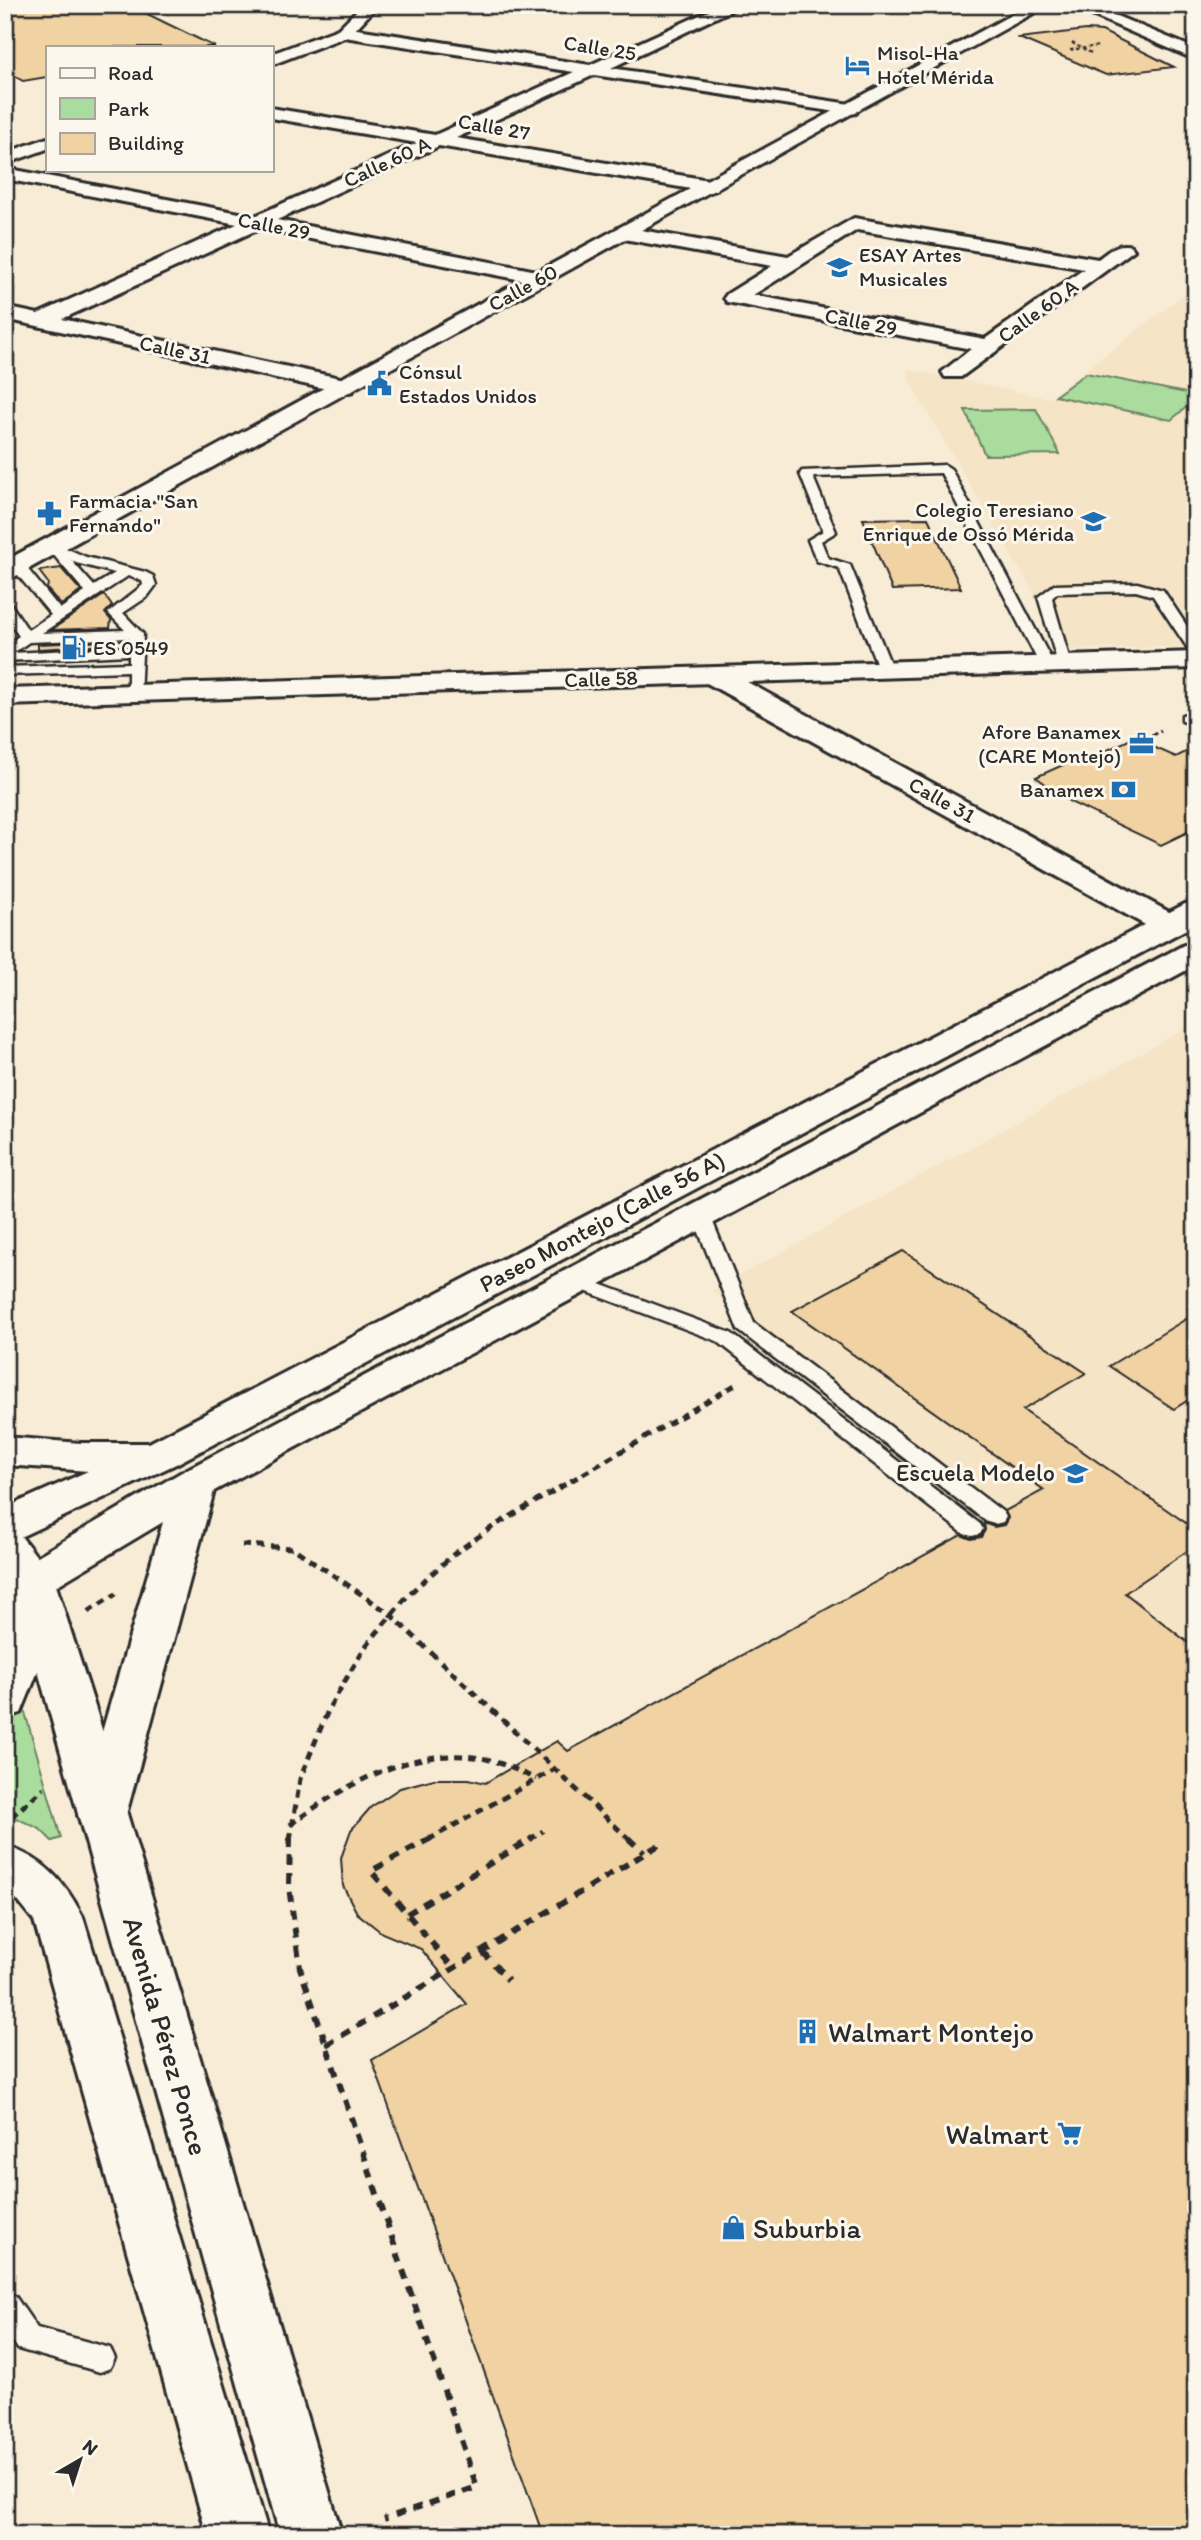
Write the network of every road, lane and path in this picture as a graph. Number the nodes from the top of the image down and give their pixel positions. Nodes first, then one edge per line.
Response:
1 (371, 5) edge
2 (735, 5) edge
3 (1041, 5) edge
4 (1076, 5) edge
5 (1117, 5) edge
6 (344, 32) junction
7 (1196, 39) edge
8 (1072, 43) dead end
9 (1100, 46) dead end
10 (1082, 48) junction
11 (1070, 50) dead end
12 (1091, 53) dead end
13 (1196, 55) edge
14 (273, 59) edge
15 (591, 70) junction
16 (850, 109) junction
17 (273, 113) edge
18 (436, 140) junction
19 (46, 143) edge
20 (5, 159) edge
21 (5, 173) edge
22 (709, 186) junction
23 (256, 222) junction
24 (632, 229) junction
25 (1124, 250) dead end
26 (797, 259) junction
27 (1101, 266) junction
28 (542, 278) junction
29 (5, 313) edge
30 (40, 321) junction
31 (989, 346) junction
32 (953, 372) dead end
33 (345, 386) junction
34 (52, 546) junction
35 (11, 569) edge
36 (126, 571) junction
37 (93, 593) junction
38 (5, 606) edge
39 (59, 617) junction
40 (136, 634) junction
41 (27, 638) junction
42 (1196, 650) edge
43 (137, 651) junction
44 (5, 655) edge
45 (1196, 660) edge
46 (1055, 664) junction
47 (886, 670) junction
48 (5, 671) edge
49 (715, 676) junction
50 (136, 680) junction
51 (5, 697) edge
52 (1182, 918) edge
53 (1191, 960) edge
54 (701, 1215) junction
55 (576, 1281) junction
56 (736, 1385) dead end
57 (5, 1451) edge
58 (161, 1454) junction
59 (195, 1483) junction
60 (995, 1517) dead end
61 (5, 1526) edge
62 (972, 1529) dead end
63 (242, 1545) dead end
64 (14, 1573) edge
65 (389, 1614) junction
66 (5, 1701) edge
67 (555, 1769) junction
68 (536, 1779) junction
69 (46, 1787) dead end
70 (102, 1815) junction
71 (11, 1817) dead end
72 (290, 1825) junction
73 (543, 1831) dead end
74 (659, 1844) dead end
75 (644, 1853) junction
76 (5, 1865) edge
77 (407, 1913) junction
78 (482, 1951) junction
79 (453, 1968) junction
80 (508, 1980) dead end
81 (326, 2045) junction
82 (5, 2305) edge
83 (100, 2358) dead end
84 (384, 2519) dead end
85 (238, 2535) edge
86 (311, 2535) edge

1 - 6 street
2 - 15 street, Calle 60 A
3 - 16 street, Calle 60
4 - 13 street
5 - 7 street
6 - 14 street
6 - 15 street, Calle 25
8 - 10 path
9 - 10 path
10 - 11 path
10 - 12 path
15 - 16 street, Calle 25
15 - 18 street, Calle 60 A
16 - 22 street, Calle 60
17 - 18 street, Calle 27
18 - 22 street, Calle 27
18 - 23 street, Calle 60 A
19 - 20 street
21 - 23 street, Calle 29
22 - 24 street, Calle 60
23 - 28 street, Calle 29
23 - 30 street, Calle 60 A
24 - 26 street
24 - 28 street, Calle 60
25 - 27 street, Calle 60 A
26 - 27 street
26 - 31 street, Calle 29
27 - 31 street, Calle 60 A
28 - 33 street, Calle 60
29 - 30 street, Calle 31
30 - 33 street, Calle 31
31 - 32 street, Calle 60 A
33 - 34 street, Calle 60
34 - 35 street, Calle 60
34 - 36 lane
34 - 37 lane
35 - 39 lane
36 - 37 lane
36 - 40 lane
37 - 39 lane
38 - 41 lane
39 - 41 lane
40 - 41 lane
40 - 43 lane
41 - 44 lane
42 - 46 lane
43 - 44 lane
43 - 50 lane
45 - 46 street, Calle 58
46 - 47 street, Calle 58
46 - 47 lane
47 - 49 street, Calle 58
48 - 50 lane
49 - 50 street, Calle 58
49 - 52 street, Calle 31
50 - 51 street, Calle 58
52 - 58 street, Paseo Montejo (Calle 56 A)
53 - 54 street, Paseo Montejo (Calle 56 A)
54 - 55 street, Paseo Montejo (Calle 56 A)
54 - 60 lane
55 - 59 street, Paseo Montejo (Calle 56 A)
55 - 62 lane
56 - 65 path
57 - 58 street
58 - 61 street, Paseo Montejo (Calle 56 A)
59 - 64 street, Paseo Montejo (Calle 56 A)
59 - 70 street
63 - 65 path
64 - 66 street
64 - 70 street, Avenida Pérez Ponce
65 - 67 path
65 - 72 path
67 - 68 path
67 - 75 path
68 - 72 path
68 - 77 path
69 - 71 path
70 - 86 street, Avenida Pérez Ponce
72 - 81 path
73 - 77 path
74 - 75 path
75 - 78 path
76 - 85 street
77 - 79 path
78 - 79 path
78 - 80 path
79 - 81 path
81 - 84 path
82 - 83 lane

